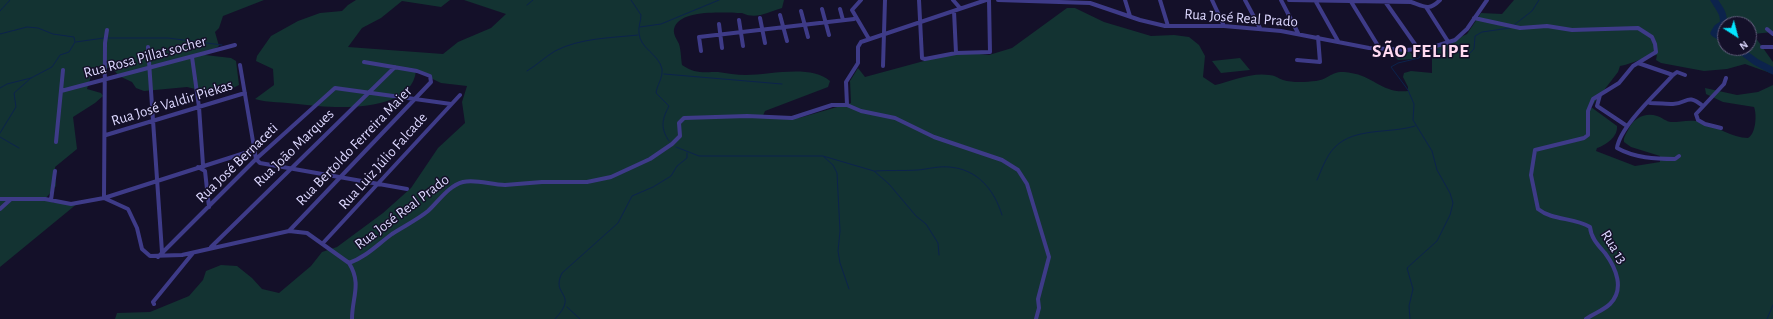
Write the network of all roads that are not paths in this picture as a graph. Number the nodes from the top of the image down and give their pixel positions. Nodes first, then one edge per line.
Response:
1 (861, 0) edge
2 (885, 0) edge
3 (919, 0) edge
4 (952, 0) edge
5 (988, 0) edge
6 (998, 0) edge
7 (1024, 0) edge
8 (1125, 0) edge
9 (1160, 0) edge
10 (1212, 0) edge
11 (1245, 0) edge
12 (1281, 0) edge
13 (1289, 0) edge
14 (1315, 0) edge
15 (1350, 0) edge
16 (1440, 0) edge
17 (1487, 0) edge
18 (1057, 1) edge
19 (1090, 1) edge
20 (1384, 1) edge
21 (1426, 7) junction
22 (960, 8) junction
23 (822, 9) dead end
24 (840, 9) dead end
25 (801, 10) dead end
26 (954, 11) junction
27 (780, 16) dead end
28 (1130, 16) junction
29 (760, 18) dead end
30 (854, 18) junction
31 (1474, 18) junction
32 (842, 19) junction
33 (739, 20) dead end
34 (825, 21) junction
35 (919, 21) junction
36 (719, 24) dead end
37 (804, 24) junction
38 (1168, 26) junction
39 (1224, 26) junction
40 (784, 27) junction
41 (1260, 28) junction
42 (762, 29) junction
43 (1767, 29) dead end
44 (107, 30) dead end
45 (740, 32) junction
46 (1298, 33) junction
47 (720, 34) junction
48 (883, 34) junction
49 (1773, 34) edge
50 (829, 35) dead end
51 (1318, 37) junction
52 (808, 38) dead end
53 (869, 39) junction
54 (787, 41) dead end
55 (1338, 41) junction
56 (765, 43) dead end
57 (1449, 43) junction
58 (235, 45) dead end
59 (148, 46) dead end
60 (743, 46) dead end
61 (1762, 47) dead end
62 (1773, 47) edge
63 (722, 48) dead end
64 (1380, 49) junction
65 (1419, 50) junction
66 (701, 51) dead end
67 (956, 52) junction
68 (192, 57) junction
69 (1297, 60) dead end
70 (364, 62) dead end
71 (1637, 63) junction
72 (240, 65) dead end
73 (883, 66) dead end
74 (395, 67) junction
75 (149, 69) junction
76 (63, 70) dead end
77 (1673, 75) junction
78 (1684, 75) dead end
79 (1726, 78) dead end
80 (105, 80) junction
81 (61, 91) junction
82 (245, 93) junction
83 (369, 93) junction
84 (460, 95) dead end
85 (1600, 95) junction
86 (416, 99) junction
87 (1650, 103) junction
88 (451, 104) junction
89 (847, 105) junction
90 (1703, 106) junction
91 (199, 108) junction
92 (152, 122) junction
93 (1628, 126) junction
94 (1721, 128) dead end
95 (106, 135) junction
96 (56, 142) dead end
97 (254, 150) junction
98 (1679, 156) dead end
99 (256, 159) junction
100 (204, 165) junction
101 (198, 167) junction
102 (290, 168) junction
103 (55, 171) dead end
104 (339, 178) junction
105 (156, 181) junction
106 (380, 183) junction
107 (406, 189) dead end
108 (104, 198) junction
109 (0, 199) edge
110 (11, 199) junction
111 (50, 200) junction
112 (209, 207) junction
113 (0, 209) edge
114 (288, 231) junction
115 (324, 243) junction
116 (211, 248) junction
117 (162, 252) junction
118 (193, 252) junction
119 (158, 256) junction
120 (349, 263) junction
121 (154, 304) dead end
122 (352, 319) edge
123 (1036, 319) edge
124 (1586, 319) edge

1 - 30 street
2 - 48 street
3 - 35 street
4 - 22 street
5 - 22 street
5 - 67 street
6 - 7 street, Rua José Real Prado
7 - 18 street, Rua José Real Prado
8 - 28 street
9 - 38 street
10 - 39 street
11 - 41 street
12 - 46 street
13 - 14 street
14 - 15 street
14 - 55 street
15 - 20 street
15 - 64 street
16 - 21 street
17 - 31 street, Rua José Real Prado
18 - 19 street, Rua José Real Prado
19 - 28 street, Rua José Real Prado
20 - 21 street
20 - 65 street
21 - 57 street
22 - 26 street
23 - 34 street
24 - 32 street
25 - 37 street
26 - 35 street
26 - 67 street
27 - 40 street
28 - 38 street, Rua José Real Prado
29 - 42 street
30 - 32 street
30 - 53 street
31 - 57 street, Rua José Real Prado
31 - 71 street
32 - 34 street
33 - 45 street
34 - 37 street
34 - 50 street
35 - 48 street
35 - 67 street
36 - 47 street
37 - 40 street
37 - 52 street
38 - 39 street, Rua José Real Prado
39 - 41 street, Rua José Real Prado
40 - 42 street
40 - 54 street
41 - 46 street, Rua José Real Prado
42 - 45 street
42 - 56 street
43 - 49 street
44 - 80 street
45 - 47 street
45 - 60 street
46 - 51 street, Rua José Real Prado
47 - 63 street
47 - 66 street
48 - 53 street
48 - 73 street
51 - 55 street, Rua José Real Prado
51 - 69 street
53 - 89 street
55 - 64 street, Rua José Real Prado
57 - 65 street, Rua José Real Prado
58 - 68 street, Rua Rosa Pillat socher
59 - 75 street
61 - 62 street
64 - 65 street, Rua José Real Prado
68 - 75 street, Rua Rosa Pillat socher
68 - 91 street
70 - 74 street
71 - 77 street
71 - 85 street
72 - 82 street
74 - 83 street, Rua João Marques
74 - 86 street, Rua Bertoldo Ferreira Maier
75 - 80 street, Rua Rosa Pillat socher
75 - 92 street
76 - 81 street
77 - 78 street
77 - 87 street
79 - 90 street
80 - 81 street, Rua Rosa Pillat socher
80 - 95 street
81 - 96 street
82 - 91 street, Rua José Valdir Piekas
82 - 97 street
83 - 86 street
83 - 99 street, Rua José Bernaceti
83 - 102 street, Rua João Marques
84 - 88 street, Rua Luiz Júlio Falcade
85 - 93 street
85 - 124 street, Rua 13
86 - 88 street
86 - 104 street, Rua Bertoldo Ferreira Maier
87 - 90 street
87 - 93 street
88 - 106 street, Rua Luiz Júlio Falcade
89 - 120 street, Rua José Real Prado
89 - 123 street
90 - 94 street
91 - 92 street, Rua José Valdir Piekas
91 - 100 street
92 - 95 street, Rua José Valdir Piekas
92 - 105 street
93 - 98 street
95 - 108 street
97 - 99 street
97 - 100 street
99 - 102 street
99 - 112 street, Rua José Bernaceti
100 - 101 street
101 - 105 street
101 - 112 street
102 - 104 street
102 - 116 street, Rua João Marques
103 - 111 street
104 - 106 street
104 - 114 street, Rua Bertoldo Ferreira Maier
105 - 108 street
105 - 117 street
106 - 107 street
106 - 115 street, Rua Luiz Júlio Falcade
108 - 111 street
108 - 119 street
109 - 110 street
110 - 111 street
110 - 113 street
112 - 117 street, Rua José Bernaceti
114 - 115 street, Rua José Real Prado
114 - 116 street, Rua José Real Prado
115 - 120 street, Rua José Real Prado
116 - 118 street, Rua José Real Prado
117 - 119 street, Rua José Bernaceti
118 - 119 street, Rua José Real Prado
118 - 121 street
120 - 122 street

